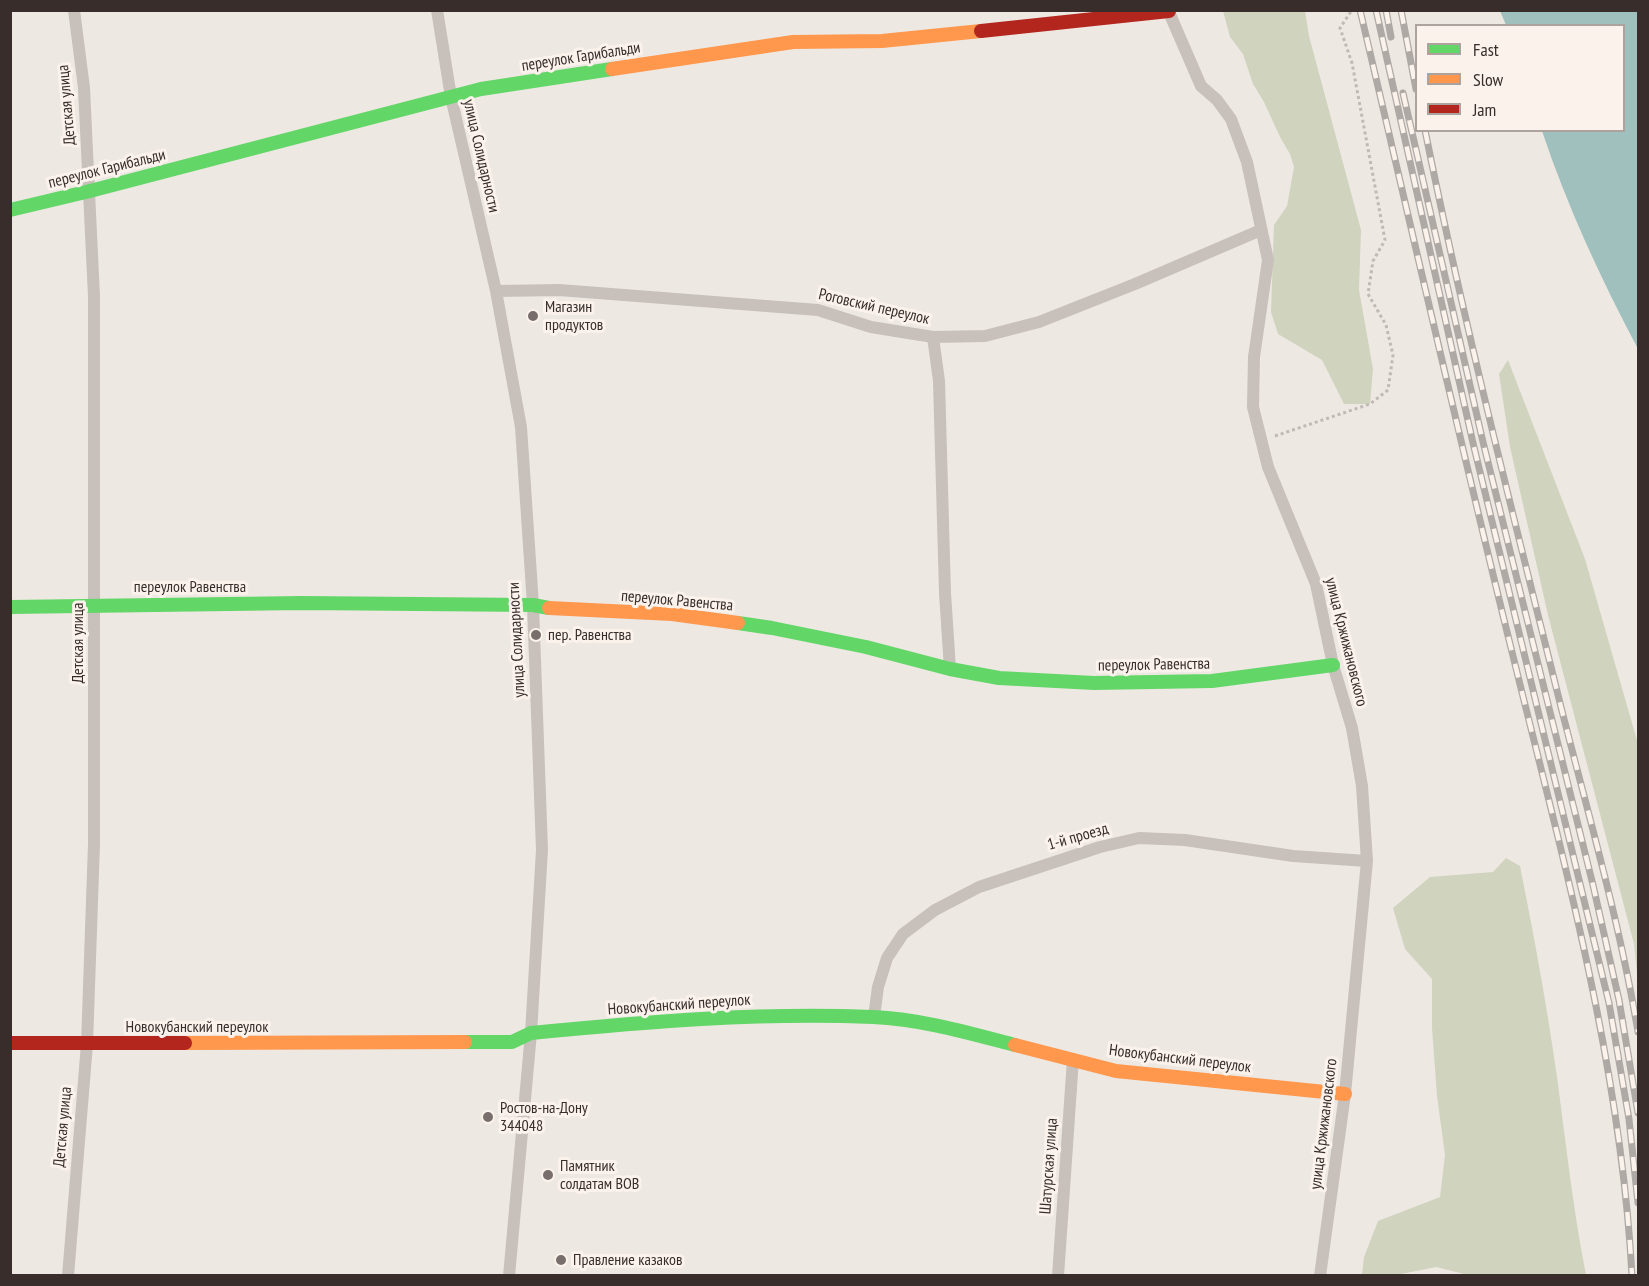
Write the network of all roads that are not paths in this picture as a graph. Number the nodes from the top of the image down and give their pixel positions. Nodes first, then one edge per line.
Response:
1 (74, 10) edge
2 (437, 10) edge
3 (1169, 11) edge
4 (451, 97) junction
5 (90, 191) junction
6 (10, 210) edge
7 (1261, 230) junction
8 (496, 291) junction
9 (933, 338) junction
10 (94, 605) junction
11 (532, 605) junction
12 (10, 607) edge
13 (1333, 665) junction
14 (950, 669) junction
15 (1367, 861) junction
16 (874, 1017) junction
17 (531, 1033) junction
18 (10, 1043) edge
19 (87, 1044) junction
20 (1073, 1059) junction
21 (1345, 1094) junction
22 (68, 1275) edge
23 (509, 1275) edge
24 (1058, 1275) edge
25 (1320, 1275) edge

1 - 5 street, Детская улица
2 - 4 street, улица Солидарности
3 - 4 street, переулок Гарибальди
3 - 7 street, улица Кржижановского
4 - 5 street, переулок Гарибальди
4 - 8 street, улица Солидарности
5 - 6 street, переулок Гарибальди
5 - 10 street, Детская улица
7 - 9 street, Роговский переулок
7 - 13 street, улица Кржижановского
8 - 9 street, Роговский переулок
8 - 11 street, улица Солидарности
9 - 14 street
10 - 11 street, переулок Равенства
10 - 12 street, переулок Равенства
10 - 19 street, Детская улица
11 - 14 street, переулок Равенства
11 - 17 street, улица Солидарности
13 - 14 street, переулок Равенства
13 - 15 street, улица Кржижановского
15 - 16 street, 1-й проезд
15 - 21 street, улица Кржижановского
16 - 17 street, Новокубанский переулок
16 - 20 street, Новокубанский переулок
17 - 19 street, Новокубанский переулок
17 - 23 street, улица Солидарности
18 - 19 street, Новокубанский переулок
19 - 22 street, Детская улица
20 - 21 street, Новокубанский переулок
20 - 24 street, Шатурская улица
21 - 25 street, улица Кржижановского

